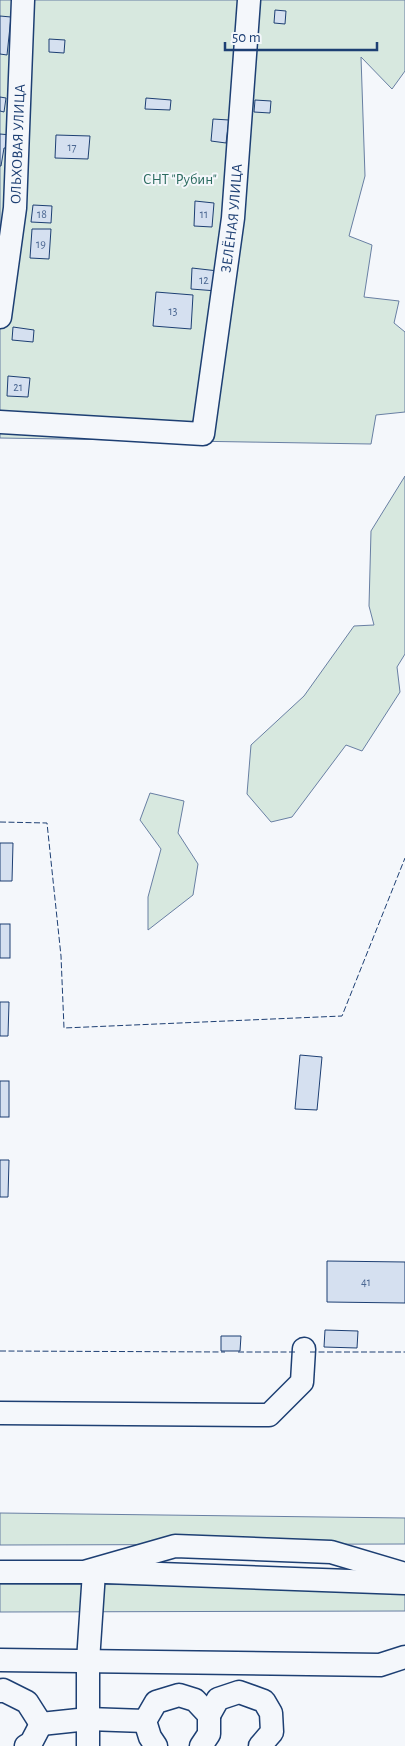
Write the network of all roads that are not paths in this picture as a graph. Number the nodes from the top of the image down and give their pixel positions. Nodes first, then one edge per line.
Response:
1 (23, 0) edge
2 (249, 0) edge
3 (0, 317) edge
4 (0, 422) edge
5 (304, 1349) dead end
6 (0, 1413) edge
7 (0, 1572) edge
8 (89, 1572) junction
9 (405, 1574) edge
10 (405, 1583) edge
11 (405, 1657) edge
12 (0, 1660) edge
13 (88, 1661) junction
14 (0, 1691) edge
15 (88, 1719) junction
16 (145, 1721) junction
17 (41, 1724) junction
18 (209, 1735) edge
19 (26, 1746) edge
20 (88, 1746) edge
21 (156, 1746) edge
22 (260, 1746) edge

1 - 3 lane, ОЛЬХОВАЯ УЛИЦА
2 - 4 lane, ЗЕЛЁНАЯ УЛИЦА
5 - 6 lane
7 - 8 lane
8 - 9 lane
8 - 10 lane
8 - 13 lane
11 - 13 lane
12 - 13 lane
13 - 15 lane
14 - 17 lane
15 - 16 lane
15 - 17 lane
15 - 20 lane
16 - 18 lane
16 - 21 lane
17 - 19 lane
18 - 22 lane

